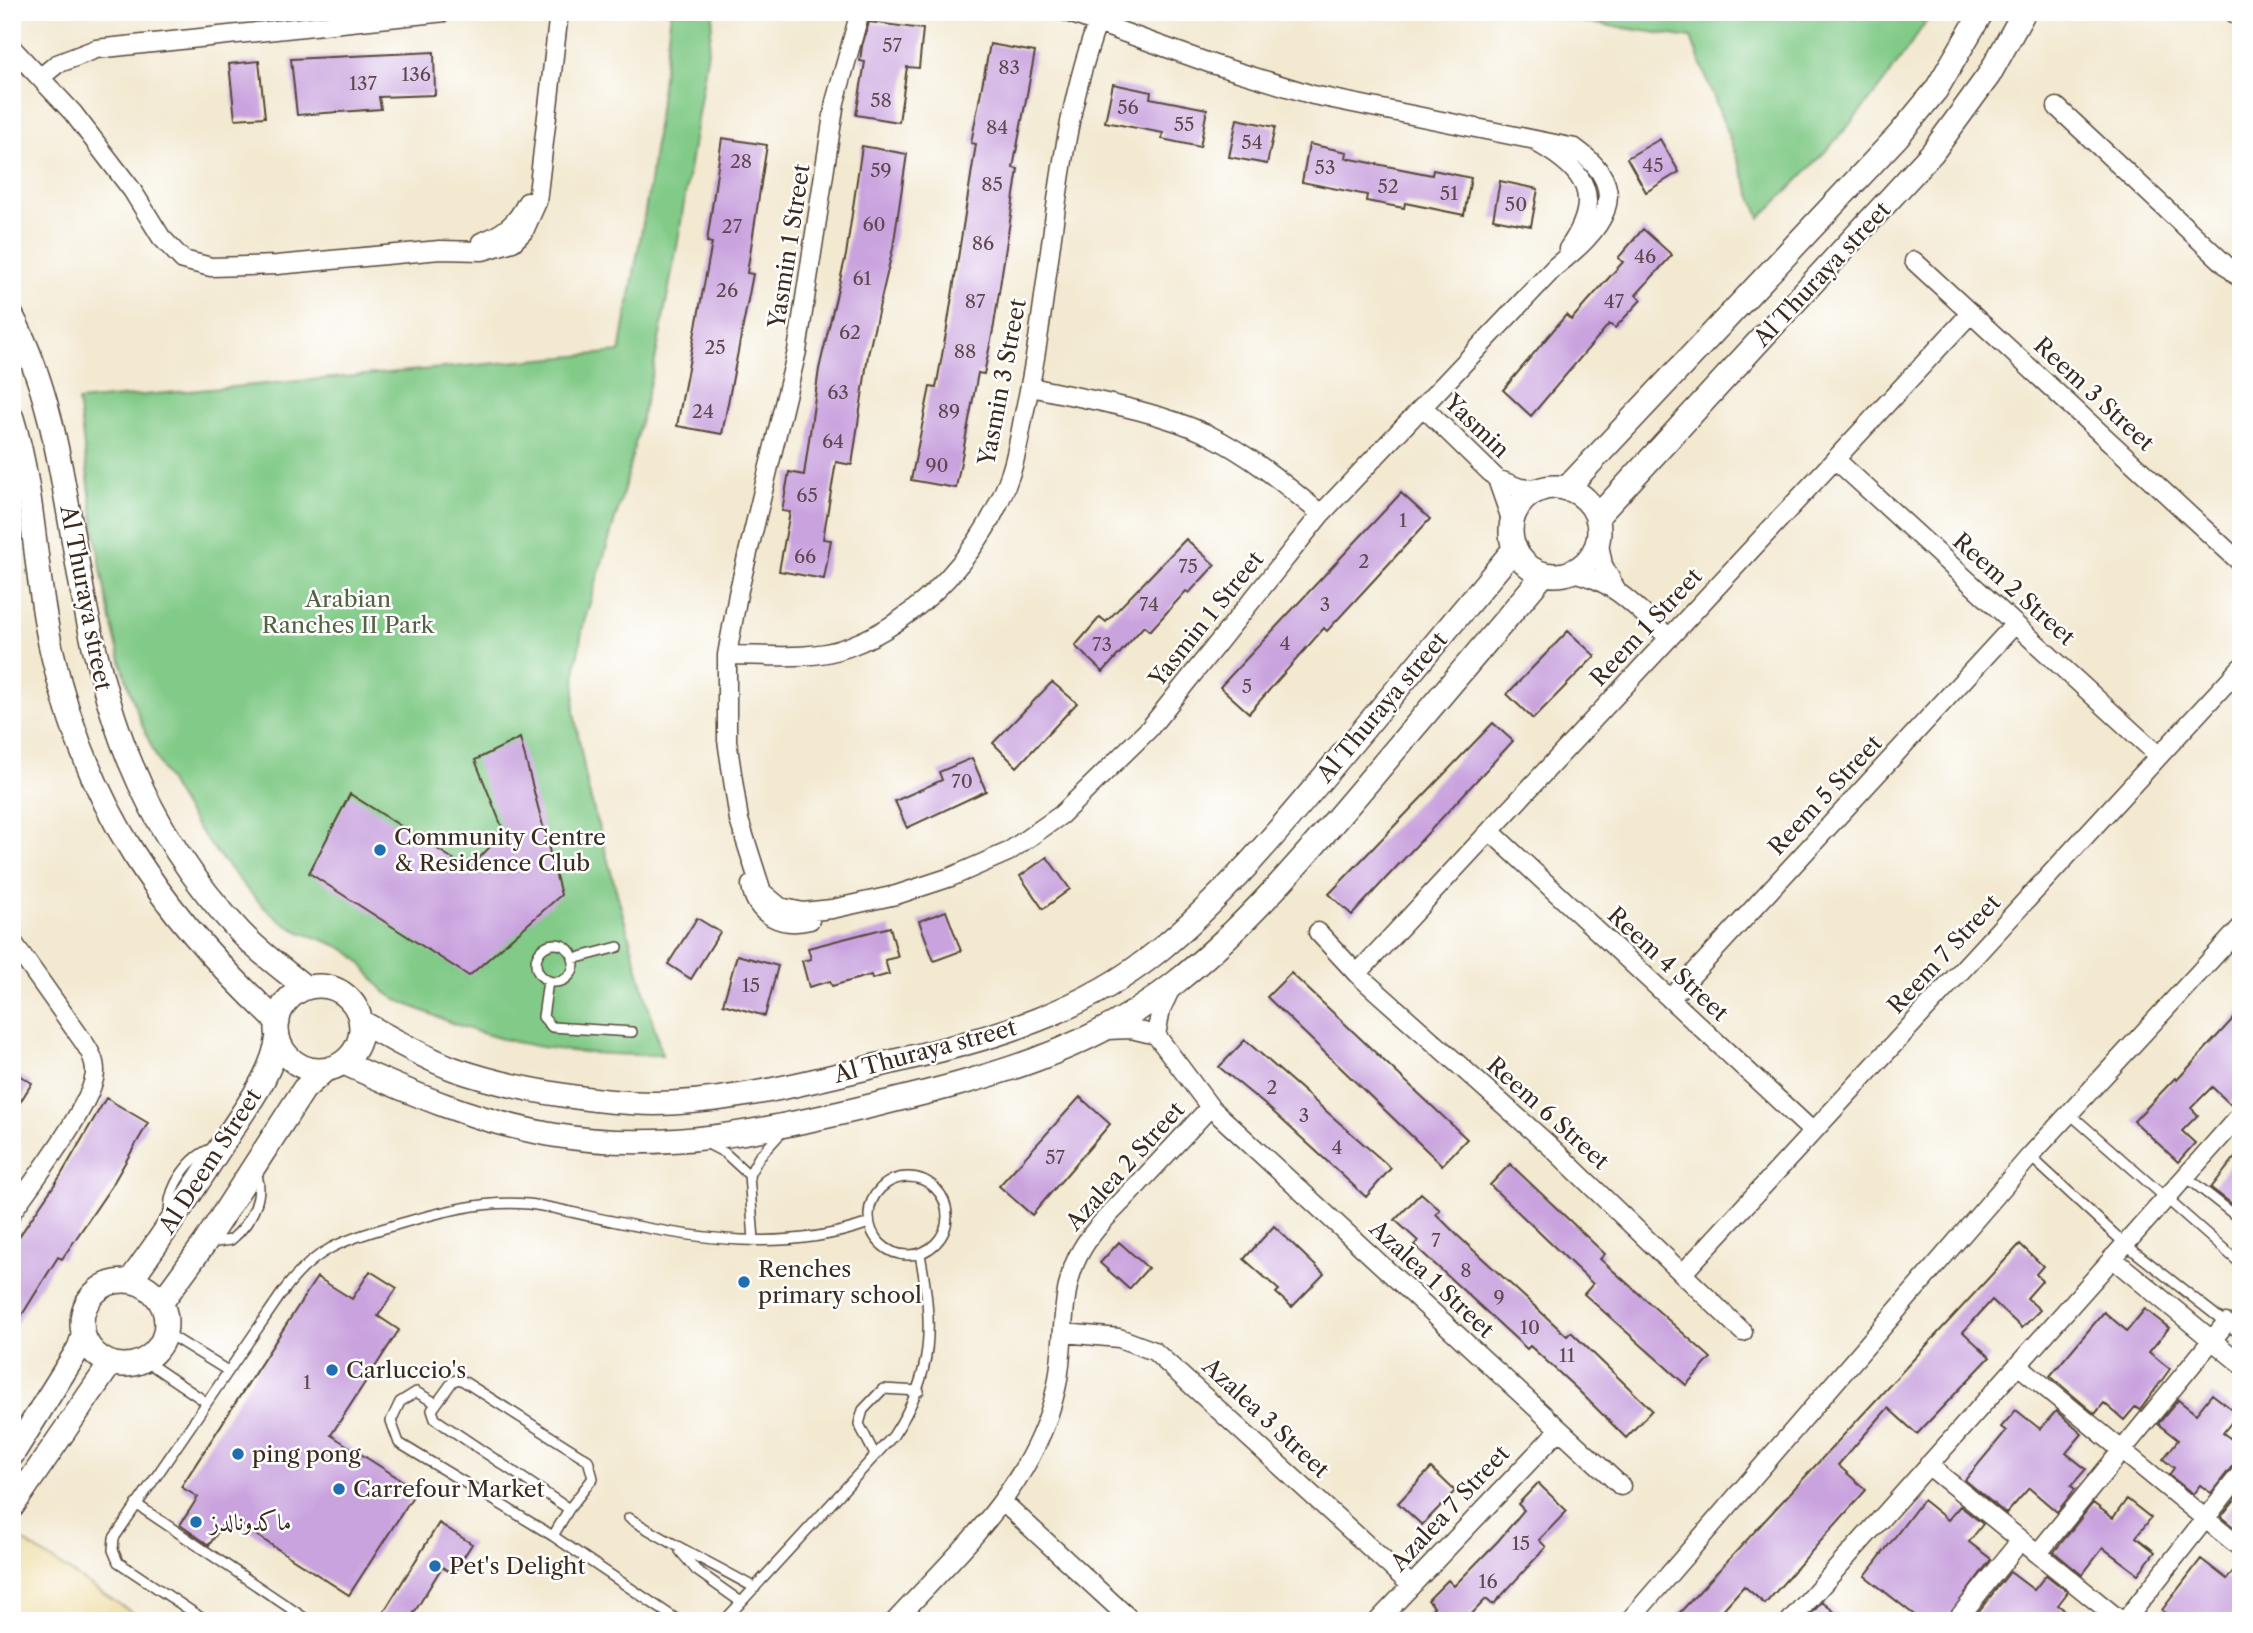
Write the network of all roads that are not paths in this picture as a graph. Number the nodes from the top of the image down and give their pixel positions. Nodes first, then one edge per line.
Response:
1 (444, 12) edge
2 (559, 12) edge
3 (860, 12) edge
4 (1067, 12) edge
5 (1982, 12) edge
6 (2024, 12) edge
7 (2234, 12) edge
8 (2241, 19) edge
9 (1097, 24) junction
10 (12, 48) edge
11 (41, 77) junction
12 (2057, 107) dead end
13 (1914, 261) dead end
14 (2241, 279) edge
15 (1970, 313) junction
16 (12, 316) edge
17 (1031, 387) junction
18 (1423, 407) junction
19 (12, 418) edge
20 (1835, 459) junction
21 (1497, 479) junction
22 (1542, 489) junction
23 (1566, 489) junction
24 (1321, 514) junction
25 (1512, 522) junction
26 (1598, 528) junction
27 (1515, 548) junction
28 (2241, 563) edge
29 (1570, 572) junction
30 (1544, 574) junction
31 (1616, 589) junction
32 (2015, 624) junction
33 (1669, 638) junction
34 (727, 656) junction
35 (2241, 667) edge
36 (2159, 756) junction
37 (1490, 831) junction
38 (2241, 927) edge
39 (1318, 932) dead end
40 (12, 941) edge
41 (618, 947) dead end
42 (573, 958) junction
43 (1357, 974) junction
44 (548, 981) junction
45 (1172, 986) junction
46 (306, 988) junction
47 (1670, 999) junction
48 (361, 1022) junction
49 (278, 1029) junction
50 (1106, 1030) junction
51 (632, 1032) dead end
52 (1156, 1035) junction
53 (335, 1066) junction
54 (1210, 1107) junction
55 (2069, 1113) junction
56 (2241, 1114) edge
57 (791, 1125) junction
58 (1813, 1132) junction
59 (694, 1139) junction
60 (217, 1146) junction
61 (2030, 1156) junction
62 (256, 1171) junction
63 (749, 1175) junction
64 (2185, 1176) junction
65 (2164, 1200) junction
66 (12, 1212) edge
67 (170, 1218) junction
68 (2241, 1220) edge
69 (869, 1223) junction
70 (754, 1240) junction
71 (211, 1243) junction
72 (2125, 1244) junction
73 (920, 1254) junction
74 (2112, 1258) junction
75 (2241, 1264) edge
76 (1683, 1273) junction
77 (130, 1281) junction
78 (161, 1303) junction
79 (2226, 1323) junction
80 (166, 1332) junction
81 (1743, 1332) dead end
82 (1065, 1333) junction
83 (2241, 1335) edge
84 (83, 1336) junction
85 (2211, 1341) junction
86 (144, 1360) junction
87 (111, 1363) junction
88 (2241, 1364) edge
89 (2018, 1365) junction
90 (228, 1371) junction
91 (919, 1391) junction
92 (206, 1402) junction
93 (436, 1404) junction
94 (1559, 1430) junction
95 (2121, 1450) junction
96 (12, 1455) edge
97 (876, 1455) junction
98 (1928, 1465) junction
99 (2241, 1473) edge
100 (1621, 1486) dead end
101 (1004, 1503) junction
102 (136, 1504) junction
103 (12, 1507) edge
104 (569, 1509) junction
105 (629, 1518) dead end
106 (2205, 1520) junction
107 (553, 1536) junction
108 (2021, 1540) junction
109 (2241, 1548) edge
110 (679, 1549) junction
111 (2038, 1553) junction
112 (1411, 1585) junction
113 (755, 1588) junction
114 (741, 1602) junction
115 (2117, 1619) edge
116 (206, 1621) edge
117 (309, 1621) edge
118 (679, 1621) edge
119 (724, 1621) edge
120 (895, 1621) edge
121 (1132, 1621) edge
122 (1378, 1621) edge
123 (1629, 1621) edge
124 (1790, 1621) edge
125 (1956, 1621) edge

1 - 11 street
2 - 11 street
3 - 34 street, Yasmin 1 Street
4 - 9 street, Yasmin 1 Street
5 - 23 street, Al Thuraya street
6 - 26 street, Al Thuraya street
7 - 8 street
9 - 17 street, Yasmin 3 Street
9 - 18 street, Yasmin 1 Street
10 - 11 street
12 - 14 street
13 - 15 street, Reem 3 Street
15 - 20 street, Reem 1 Street
15 - 28 street, Reem 3 Street
16 - 46 street, Al Thuraya street
17 - 24 street
17 - 34 street, Yasmin 3 Street
18 - 21 street, Yasmin
18 - 24 street, Yasmin 1 Street
19 - 49 street, Al Thuraya street
20 - 32 street, Reem 2 Street
20 - 33 street, Reem 1 Street
21 - 22 street, Yasmin
21 - 25 street, Yasmin
22 - 23 street
22 - 25 street
23 - 26 street
24 - 34 street, Yasmin 1 Street
25 - 27 street
26 - 29 street
26 - 31 street
27 - 30 street
27 - 48 street, Al Thuraya street
29 - 30 street
29 - 31 street
30 - 45 street, Al Thuraya street
31 - 33 street
32 - 36 street, Reem 2 Street
32 - 47 street, Reem 5 Street
33 - 37 street, Reem 1 Street
35 - 36 street, Reem 7 Street
36 - 58 street, Reem 7 Street
37 - 43 street, Reem 1 Street
37 - 47 street, Reem 4 Street
38 - 55 street
39 - 43 street, Reem 6 Street
40 - 66 street
41 - 42 lane
42 - 44 lane
42 - 44 lane
43 - 76 street, Reem 6 Street
44 - 51 lane
45 - 50 street, Al Thuraya street
45 - 52 street
46 - 48 street
46 - 49 street
47 - 58 street, Reem 4 Street
48 - 53 street
49 - 53 street
49 - 60 street, Al Deem Street
50 - 52 street
50 - 57 street, Al Thuraya street
52 - 54 street, Azalea 1 Street
53 - 59 street, Al Thuraya street
53 - 62 street, Al Deem Street
54 - 82 street, Azalea 2 Street
54 - 94 street, Azalea 1 Street
55 - 61 street
55 - 65 lane
56 - 64 street
57 - 59 street, Al Thuraya street
57 - 63 lane
58 - 76 street, Reem 7 Street
59 - 63 lane
60 - 62 street
60 - 67 street, Al Deem Street
61 - 72 lane
61 - 123 street
62 - 71 street, Al Deem Street
63 - 70 lane
64 - 65 street
64 - 68 lane
65 - 72 street
65 - 75 lane
67 - 71 street
67 - 77 street, Al Deem Street
69 - 70 lane
69 - 73 lane
69 - 73 lane
70 - 90 lane
71 - 78 street, Al Deem Street
72 - 74 street
72 - 79 lane
73 - 91 lane
74 - 85 street
74 - 89 street
76 - 81 street, Reem 6 Street
77 - 78 street
77 - 84 street
78 - 80 street
79 - 83 lane
79 - 85 street
80 - 86 street
80 - 90 lane
82 - 101 street, Azalea 2 Street
82 - 112 street, Azalea 3 Street
84 - 87 street
84 - 96 street
85 - 88 street
85 - 95 street
86 - 87 street
86 - 92 lane
87 - 103 street
89 - 95 street
89 - 98 street
90 - 92 lane
91 - 97 lane
91 - 97 lane
92 - 102 lane
93 - 104 lane
93 - 104 lane
93 - 107 lane
94 - 100 street, Azalea 1 Street
94 - 112 street, Azalea 7 Street
95 - 106 street
95 - 111 street
97 - 113 lane
98 - 108 street
98 - 124 street
99 - 106 street
101 - 120 street, Azalea 2 Street
101 - 121 street
102 - 116 lane
102 - 117 lane
104 - 107 lane
105 - 110 lane
106 - 109 street
106 - 115 street
107 - 118 lane
108 - 111 street
108 - 125 street
110 - 113 lane
110 - 114 lane
111 - 115 street
112 - 122 street, Azalea 7 Street
113 - 114 lane
114 - 119 lane

